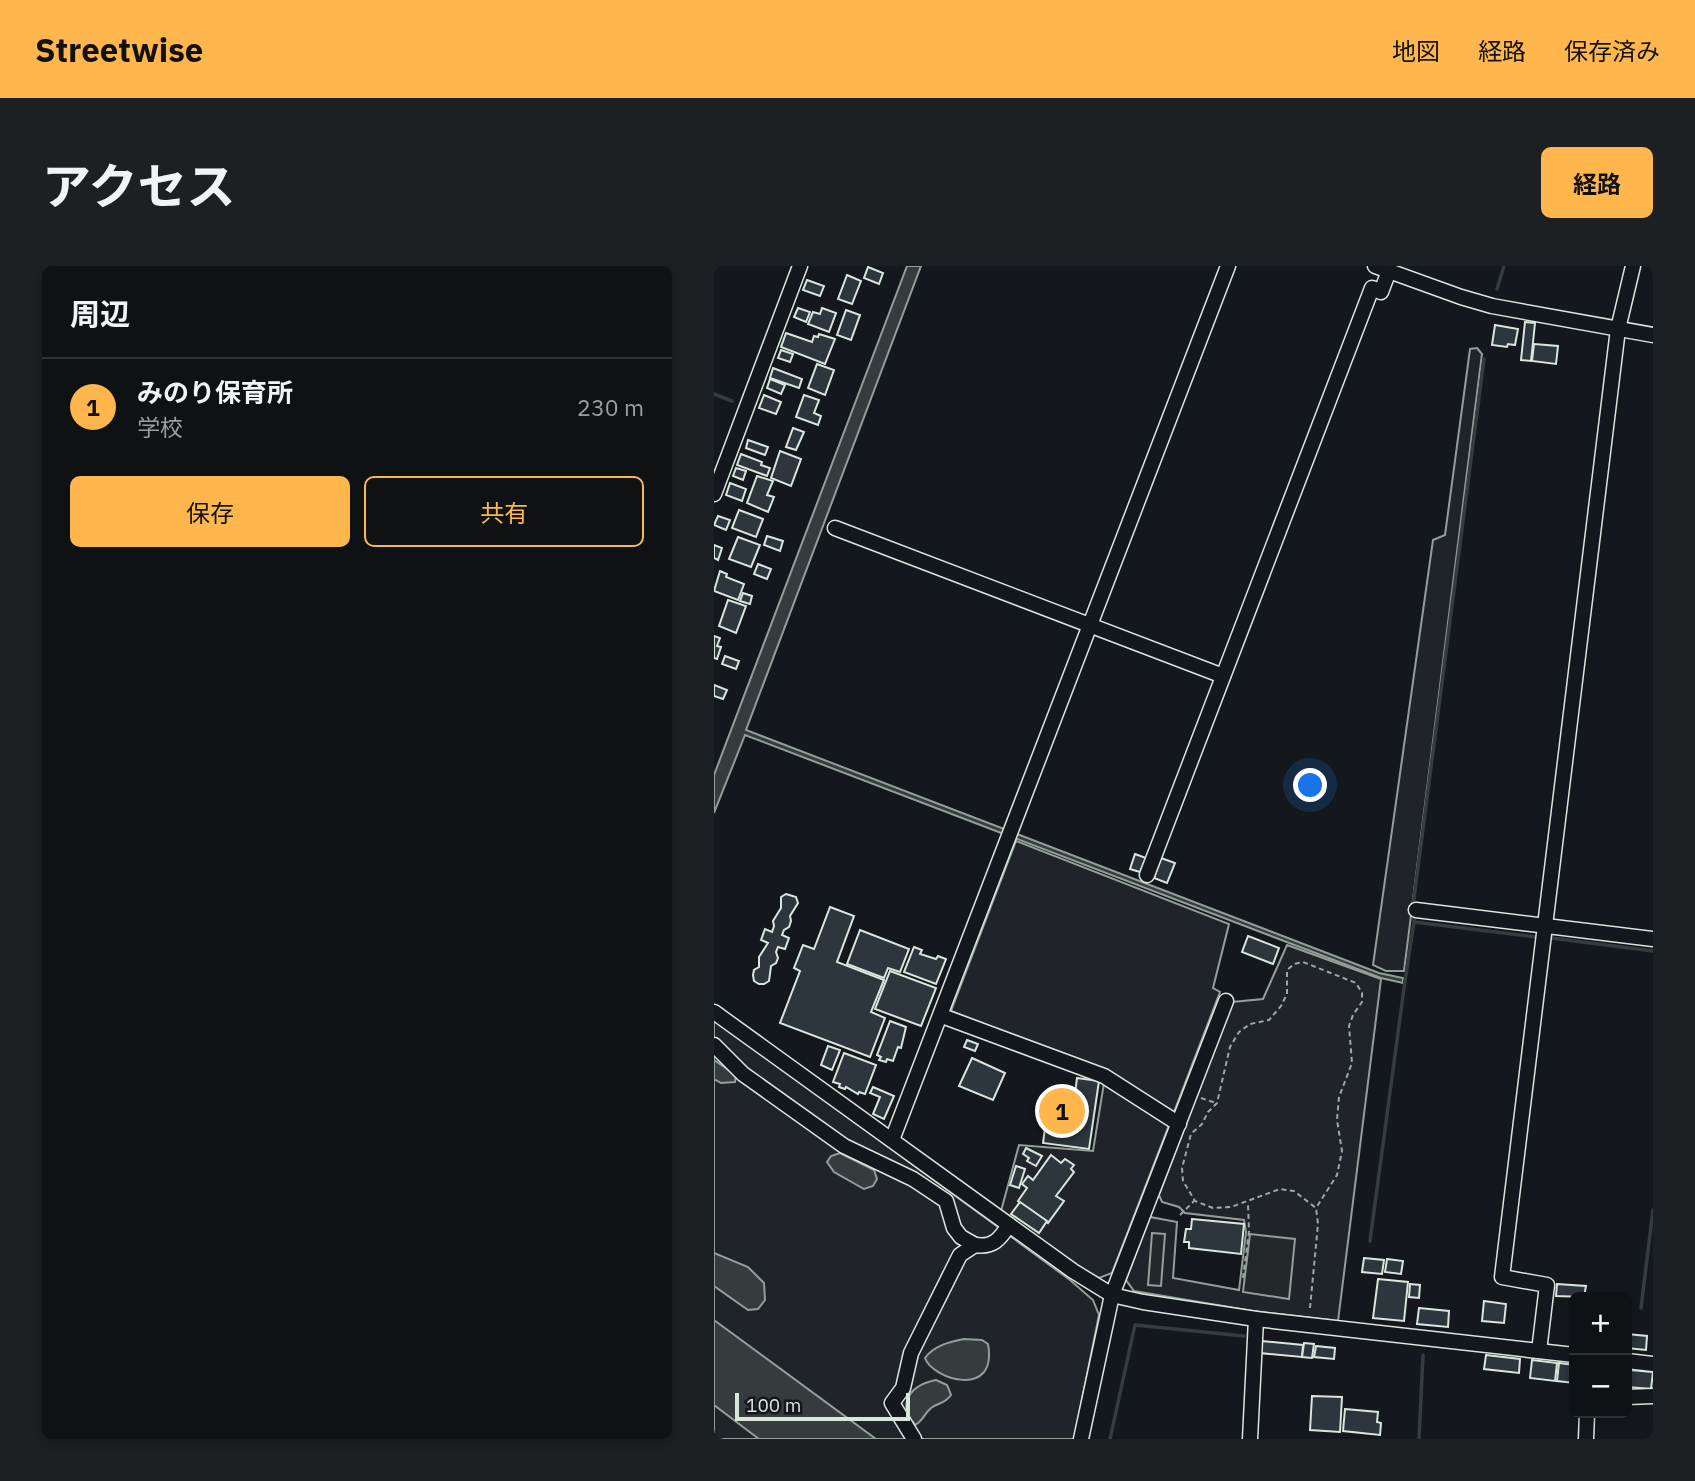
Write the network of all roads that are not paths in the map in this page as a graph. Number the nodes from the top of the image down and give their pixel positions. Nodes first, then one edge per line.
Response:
1 (800, 266) edge
2 (1228, 266) edge
3 (1633, 266) edge
4 (1382, 269) edge
5 (1618, 329) junction
6 (1653, 335) edge
7 (714, 494) edge
8 (835, 527) dead end
9 (1091, 625) junction
10 (1223, 676) junction
11 (1147, 875) dead end
12 (1416, 910) dead end
13 (1545, 926) junction
14 (1653, 939) edge
15 (1226, 1001) dead end
16 (714, 1012) edge
17 (942, 1016) junction
18 (714, 1045) edge
19 (1179, 1124) junction
20 (892, 1140) junction
21 (1009, 1225) junction
22 (975, 1245) junction
23 (1112, 1295) junction
24 (1256, 1319) junction
25 (1539, 1351) junction
26 (1569, 1354) edge
27 (1632, 1362) edge
28 (1653, 1364) edge
29 (1653, 1396) edge
30 (1632, 1397) edge
31 (1587, 1418) edge
32 (914, 1439) edge
33 (1081, 1439) edge
34 (1250, 1439) edge
35 (1586, 1439) edge

1 - 7 street
2 - 9 street
3 - 5 street
4 - 5 street
4 - 10 street
5 - 6 street
5 - 13 street
8 - 9 street
9 - 10 street
9 - 17 street
10 - 11 street
12 - 13 street
13 - 14 street
13 - 25 street
15 - 19 street
16 - 20 street
17 - 19 street
17 - 20 street
18 - 22 street
19 - 23 street
20 - 21 street
21 - 22 street
21 - 23 street
22 - 32 street
23 - 24 street
23 - 33 street
24 - 25 street
24 - 34 street
25 - 26 street
27 - 28 street
29 - 30 street
31 - 35 street

